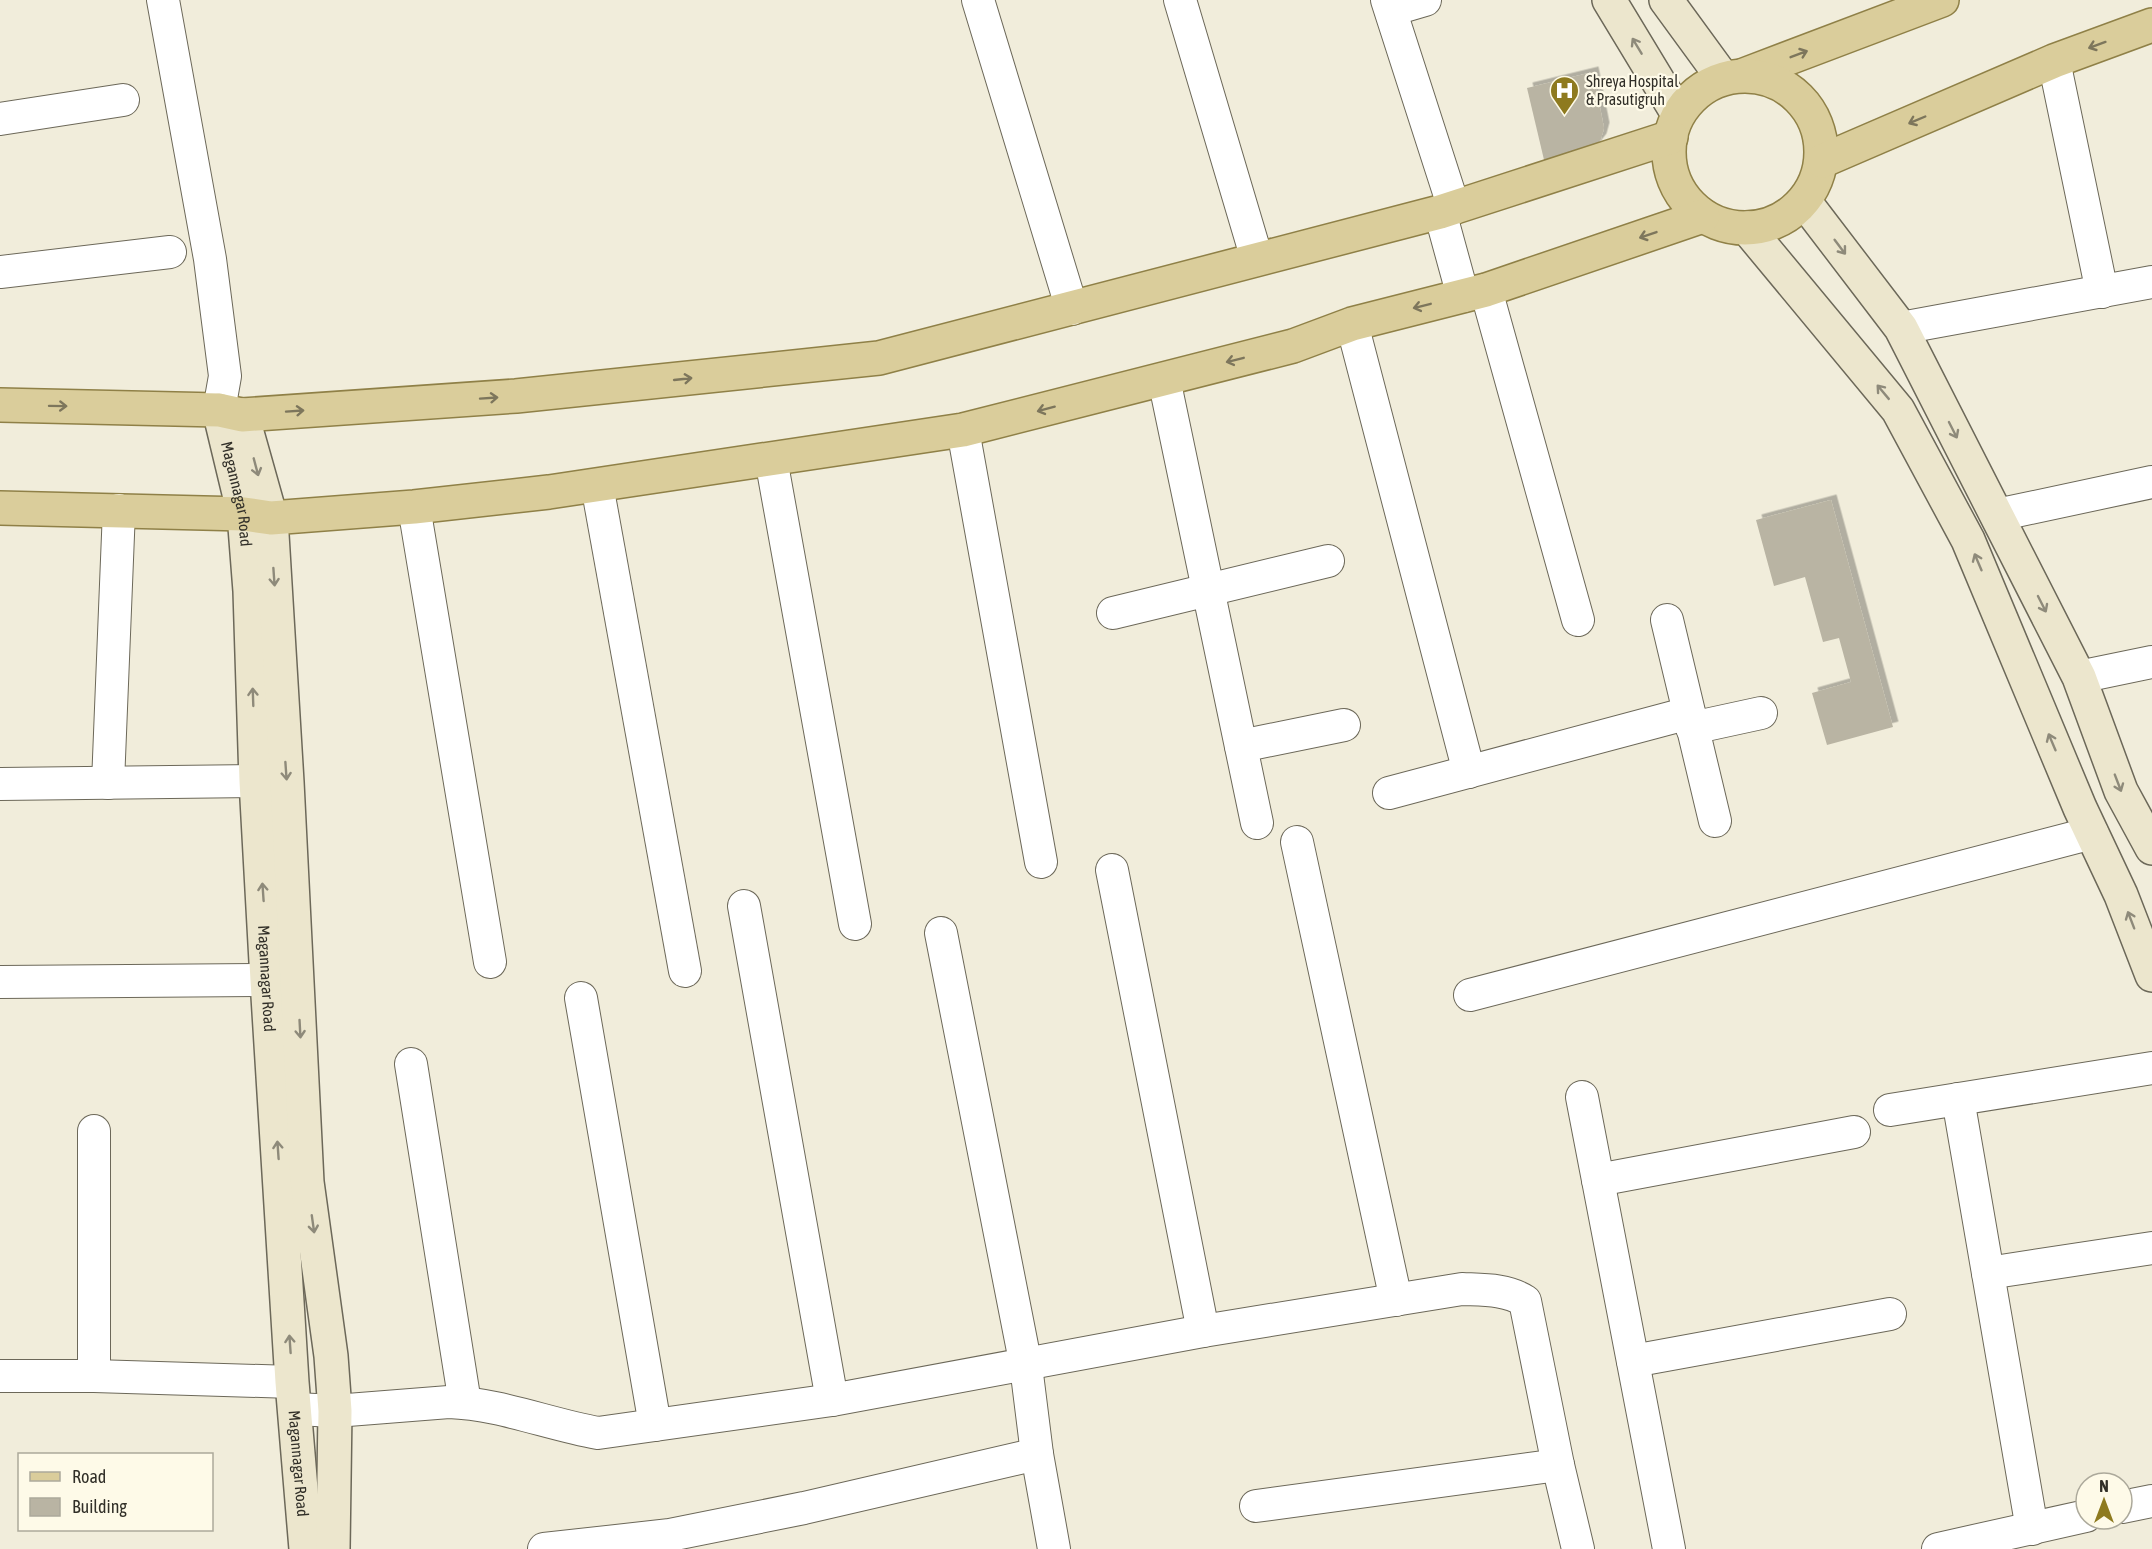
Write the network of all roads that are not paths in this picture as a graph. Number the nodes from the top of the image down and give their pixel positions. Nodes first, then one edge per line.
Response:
1 (162, 0) edge
2 (978, 0) edge
3 (1180, 0) edge
4 (1425, 0) edge
5 (1609, 0) edge
6 (1666, 0) edge
7 (1942, 0) edge
8 (1389, 5) edge
9 (2152, 25) edge
10 (2054, 61) junction
11 (1733, 77) junction
12 (123, 100) dead end
13 (0, 119) edge
14 (1675, 126) junction
15 (1822, 161) junction
16 (1804, 201) junction
17 (1447, 210) junction
18 (1703, 216) junction
19 (1747, 228) junction
20 (170, 252) dead end
21 (1257, 260) junction
22 (0, 272) edge
23 (2152, 282) edge
24 (2102, 292) junction
25 (1474, 293) junction
26 (1072, 309) junction
27 (1352, 324) junction
28 (1901, 328) junction
29 (1164, 379) junction
30 (0, 405) edge
31 (231, 412) junction
32 (963, 430) junction
33 (771, 459) junction
34 (2152, 482) edge
35 (597, 485) junction
36 (414, 507) junction
37 (0, 508) edge
38 (119, 510) junction
39 (1997, 515) junction
40 (257, 516) junction
41 (1328, 561) dead end
42 (1209, 590) junction
43 (1113, 613) dead end
44 (1578, 620) dead end
45 (1667, 620) dead end
46 (2152, 662) edge
47 (2079, 677) junction
48 (1761, 713) dead end
49 (1691, 721) junction
50 (1344, 725) dead end
51 (1241, 746) junction
52 (1469, 772) junction
53 (256, 781) junction
54 (108, 783) junction
55 (0, 784) edge
56 (1389, 793) dead end
57 (1715, 821) dead end
58 (1257, 823) dead end
59 (2092, 833) junction
60 (1297, 842) dead end
61 (2152, 848) edge
62 (1041, 862) dead end
63 (1112, 870) dead end
64 (744, 906) dead end
65 (855, 924) dead end
66 (940, 933) dead end
67 (490, 962) dead end
68 (685, 971) dead end
69 (2152, 975) edge
70 (283, 981) junction
71 (0, 982) edge
72 (1470, 995) dead end
73 (581, 998) dead end
74 (411, 1064) dead end
75 (2152, 1068) edge
76 (1582, 1097) dead end
77 (1958, 1099) junction
78 (1890, 1110) dead end
79 (94, 1131) dead end
80 (1854, 1132) dead end
81 (1599, 1180) junction
82 (2152, 1248) edge
83 (1988, 1273) junction
84 (1396, 1300) junction
85 (1890, 1314) dead end
86 (1203, 1331) junction
87 (1633, 1361) junction
88 (1026, 1366) junction
89 (0, 1376) edge
90 (94, 1376) junction
91 (294, 1396) junction
92 (832, 1400) junction
93 (465, 1403) junction
94 (335, 1411) junction
95 (655, 1425) junction
96 (1037, 1454) junction
97 (1558, 1465) junction
98 (2152, 1501) edge
99 (2134, 1505) edge
100 (1256, 1506) dead end
101 (2074, 1519) edge
102 (2032, 1529) junction
103 (306, 1549) edge
104 (333, 1549) edge
105 (544, 1549) edge
106 (1054, 1549) edge
107 (1578, 1549) edge
108 (1669, 1549) edge
109 (1938, 1549) edge

1 - 31 street
2 - 26 street
3 - 21 street
4 - 8 street
14 -> 5 street
6 - 11 street
11 -> 7 main road
8 - 17 street
9 -> 10 main road
10 -> 15 main road
10 - 24 street
11 - 14 main road
11 - 15 main road
12 - 13 street
14 - 17 main road
14 - 18 main road
15 - 16 main road
16 - 19 main road
16 -> 28 street
17 - 21 main road
17 - 25 street
18 - 19 main road
18 -> 25 main road
59 -> 19 street
20 - 22 street
21 - 26 main road
23 - 24 street
24 - 28 street
25 -> 27 main road
25 - 44 street
31 -> 26 main road
27 -> 29 main road
27 - 52 street
28 -> 39 street
29 -> 32 main road
29 - 42 street
30 -> 31 main road
31 - 40 street
32 - 33 main road
32 - 62 street
33 - 35 main road
33 - 65 street
34 - 39 street
35 - 36 main road
35 - 68 street
36 - 40 main road
36 - 67 street
37 - 38 main road
38 - 40 main road
38 - 54 street
39 -> 47 street
53 -> 40 street, Magannagar Road
40 -> 70 street, Magannagar Road
41 - 42 street
42 - 43 street
42 - 51 street
45 - 49 street
46 - 47 street
47 -> 61 street
48 - 49 street
49 - 52 street
49 - 57 street
50 - 51 street
51 - 58 street
52 - 56 street
53 - 54 street
70 -> 53 street, Magannagar Road
54 - 55 street
69 -> 59 street
59 - 72 street
60 - 84 street
63 - 86 street
64 - 92 street
66 - 88 street
70 - 71 street
91 -> 70 street, Magannagar Road
70 -> 94 street, Magannagar Road
73 - 95 street
74 - 93 street
75 - 77 street
76 - 81 street
77 - 78 street
77 - 83 street
79 - 90 street
80 - 81 street
81 - 87 street
82 - 83 street
83 - 102 street
84 - 86 street
84 - 97 street
85 - 87 street
86 - 88 street
87 - 108 street
88 - 92 street
88 - 96 street
89 - 90 street
90 - 91 street
91 - 94 street
91 - 103 street, Magannagar Road
92 - 95 street
93 - 94 street
93 - 95 street
94 - 104 street, Magannagar Road
96 - 105 street
96 - 106 street
97 - 100 street
97 - 107 street
98 - 99 street
101 - 102 street
102 - 109 street

